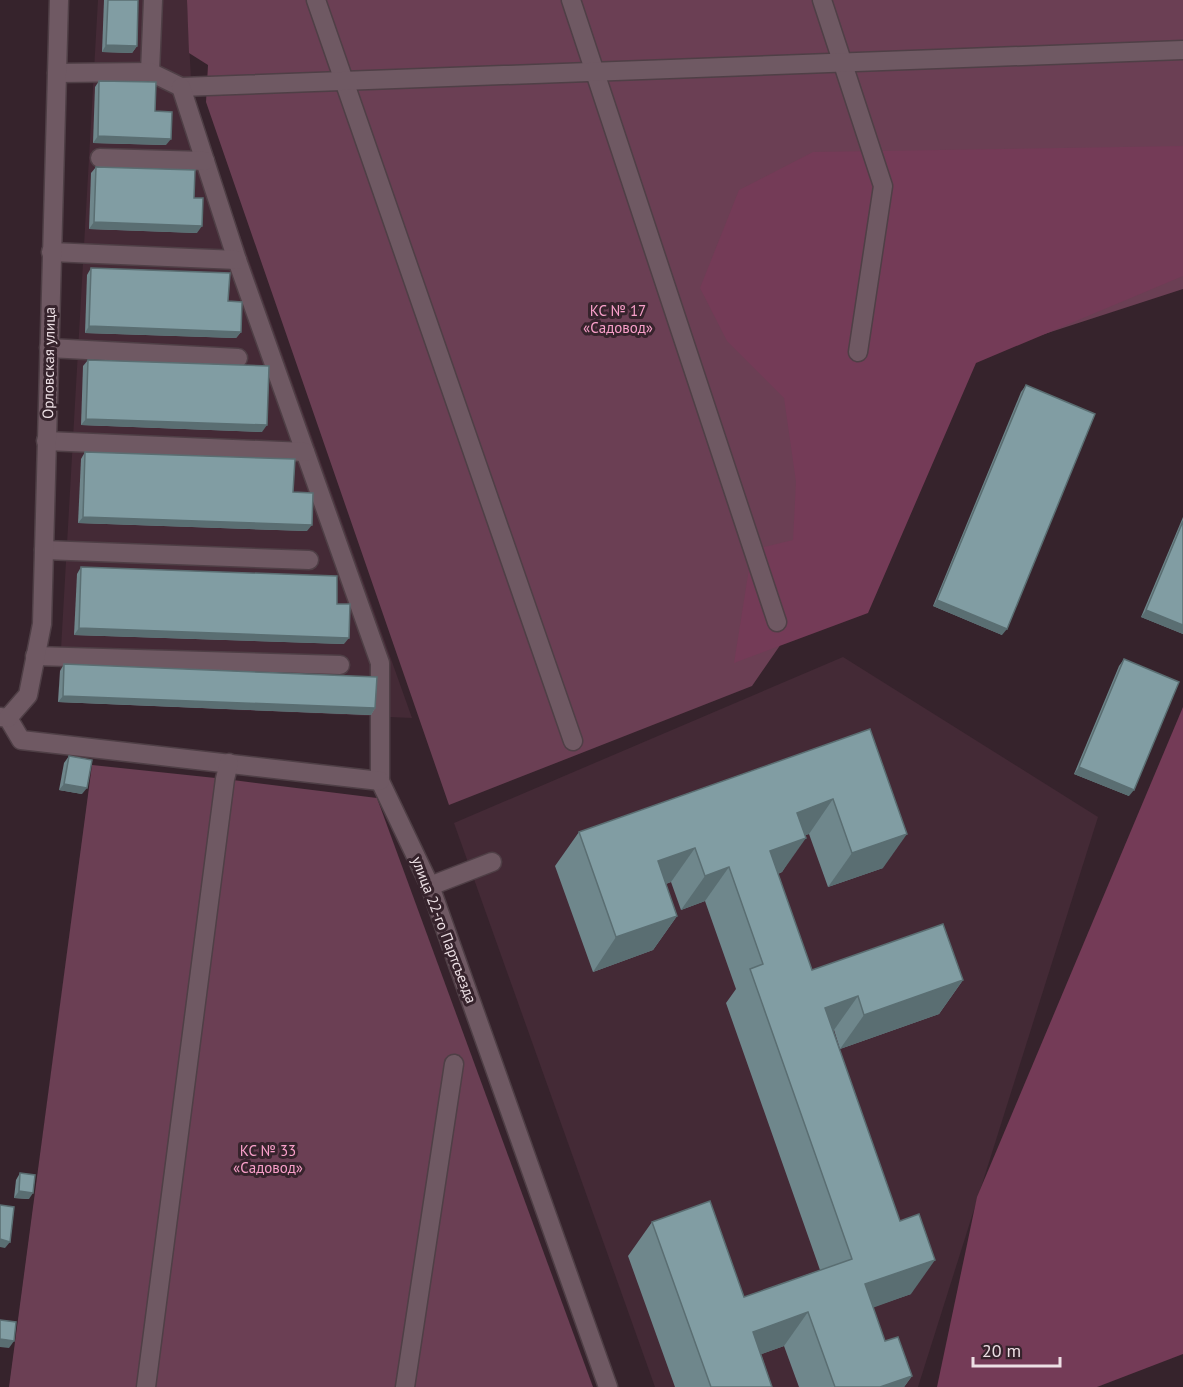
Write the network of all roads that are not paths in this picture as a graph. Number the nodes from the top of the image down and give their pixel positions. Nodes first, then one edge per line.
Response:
1 (59, 0) edge
2 (153, 0) edge
3 (316, 0) edge
4 (571, 0) edge
5 (822, 0) edge
6 (1183, 50) edge
7 (843, 63) junction
8 (57, 72) junction
9 (150, 72) junction
10 (595, 72) junction
11 (343, 81) junction
12 (181, 87) junction
13 (100, 158) dead end
14 (205, 161) junction
15 (51, 252) junction
16 (237, 260) junction
17 (49, 348) junction
18 (858, 352) dead end
19 (238, 358) dead end
20 (46, 441) junction
21 (305, 452) junction
22 (44, 550) junction
23 (309, 560) dead end
24 (777, 622) dead end
25 (35, 656) junction
26 (340, 665) dead end
27 (4, 717) edge
28 (573, 741) dead end
29 (229, 763) junction
30 (380, 781) junction
31 (492, 862) dead end
32 (430, 886) junction
33 (454, 1064) dead end
34 (146, 1387) edge
35 (405, 1387) edge
36 (608, 1387) edge

1 - 8 street, Орловская улица
2 - 9 street
3 - 11 street
4 - 10 street
5 - 7 street
6 - 7 street
7 - 10 street
7 - 18 street
8 - 9 street
8 - 15 street, Орловская улица
9 - 12 street
10 - 11 street
10 - 24 street
11 - 12 street
11 - 28 street
12 - 14 street
13 - 14 street
14 - 16 street
15 - 16 street
15 - 17 street, Орловская улица
16 - 21 street
17 - 19 street
17 - 20 street, Орловская улица
20 - 21 street
20 - 22 street, Орловская улица
21 - 30 street
22 - 23 street
22 - 25 street, Орловская улица
25 - 26 street
25 - 27 street, Орловская улица
27 - 29 street
29 - 30 street
29 - 34 street
30 - 32 street, улица 22-го Партсъезда
31 - 32 street
32 - 36 street, улица 22-го Партсъезда
33 - 35 street

